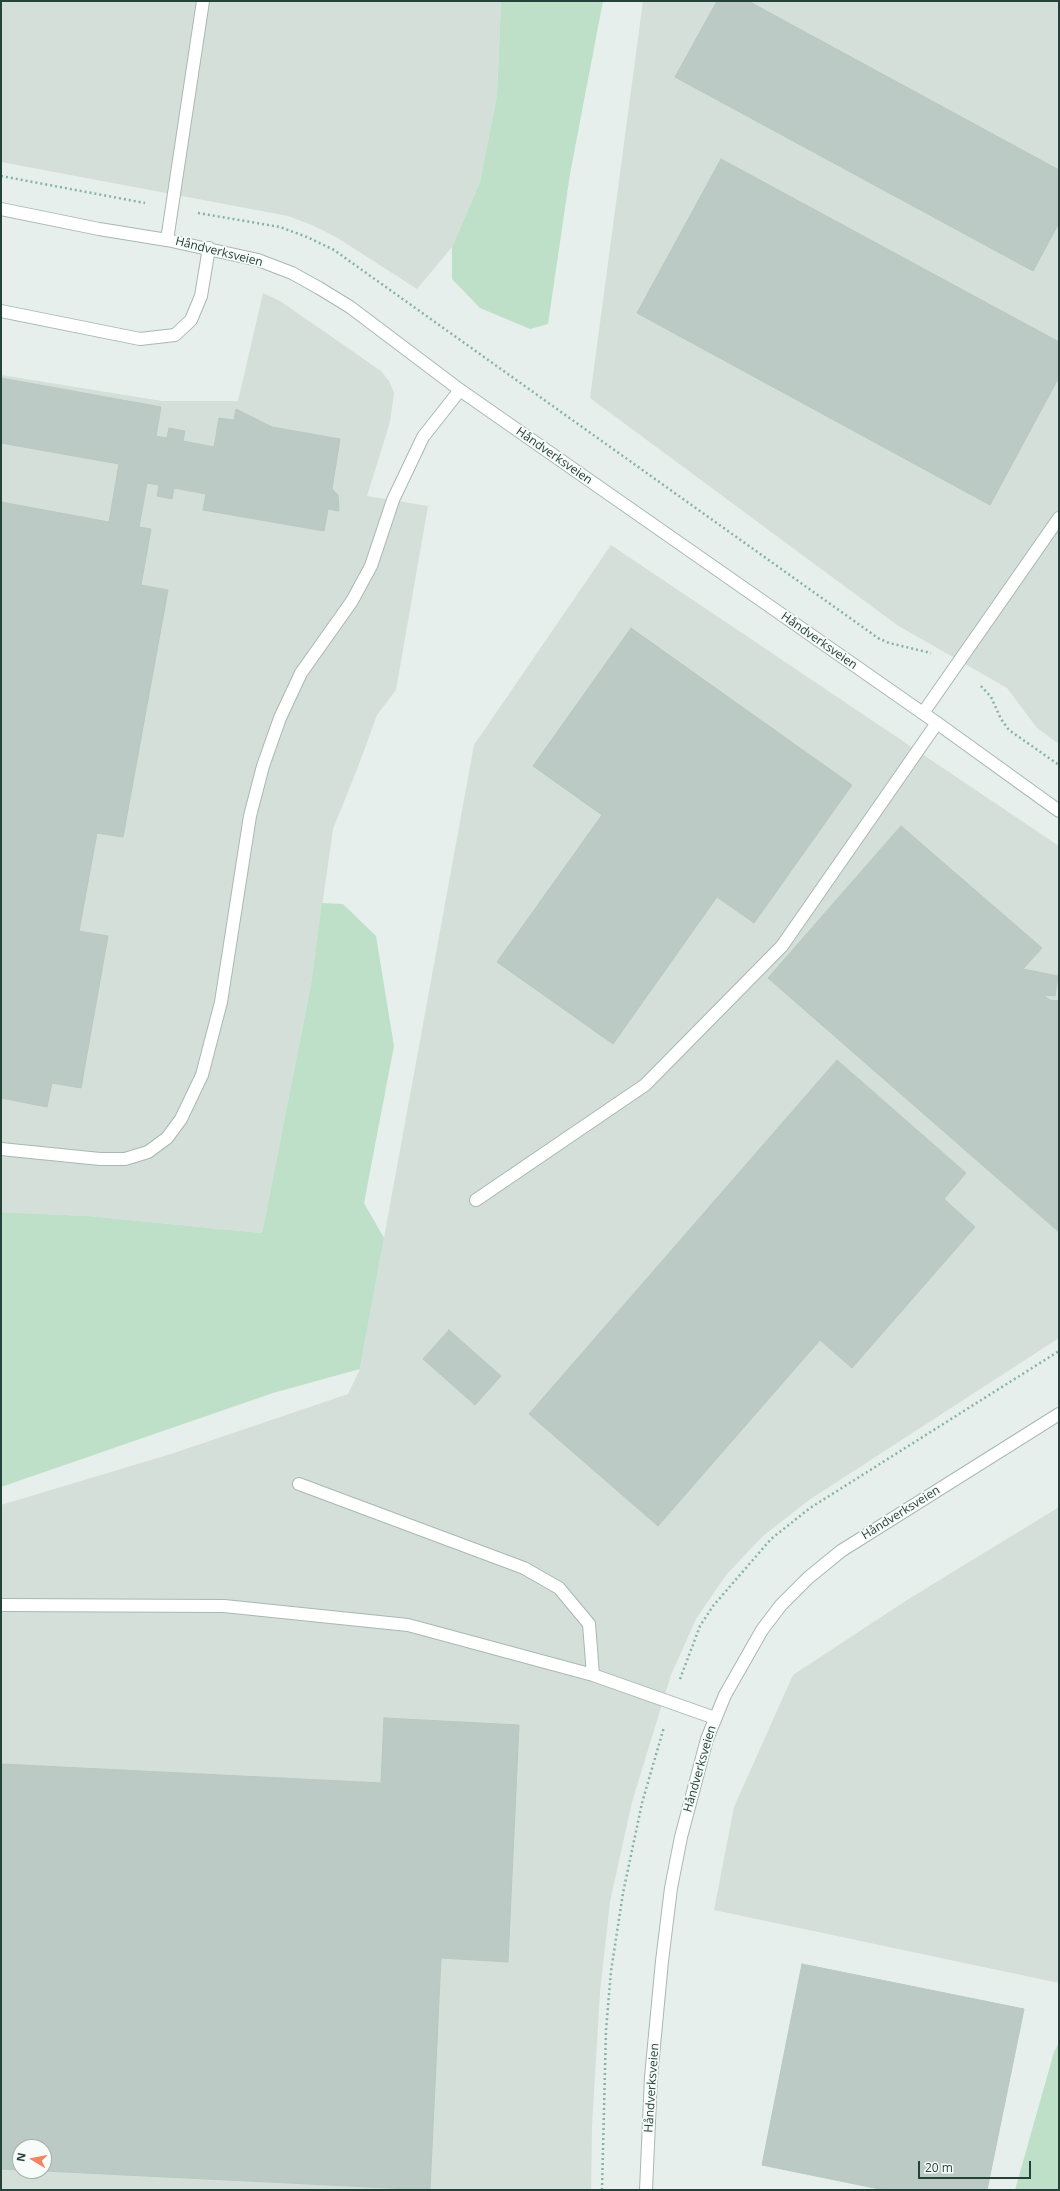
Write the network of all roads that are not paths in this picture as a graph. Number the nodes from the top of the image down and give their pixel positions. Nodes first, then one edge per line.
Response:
1 (203, 1) edge
2 (1, 209) edge
3 (167, 240) junction
4 (209, 248) junction
5 (1, 310) edge
6 (460, 390) junction
7 (1059, 518) edge
8 (923, 713) junction
9 (937, 723) junction
10 (1059, 811) edge
11 (1, 1149) edge
12 (476, 1200) dead end
13 (1059, 1414) edge
14 (299, 1484) dead end
15 (1, 1606) edge
16 (593, 1675) junction
17 (715, 1718) junction
18 (646, 2190) edge

1 - 3 street
2 - 3 street, Håndverksveien
3 - 4 street, Håndverksveien
4 - 5 street
4 - 6 street, Håndverksveien
6 - 8 street, Håndverksveien
6 - 11 street
7 - 8 street
8 - 9 street, Håndverksveien
9 - 10 street, Håndverksveien
9 - 12 street
13 - 17 street, Håndverksveien
14 - 16 street
15 - 16 street
16 - 17 street
17 - 18 street, Håndverksveien

